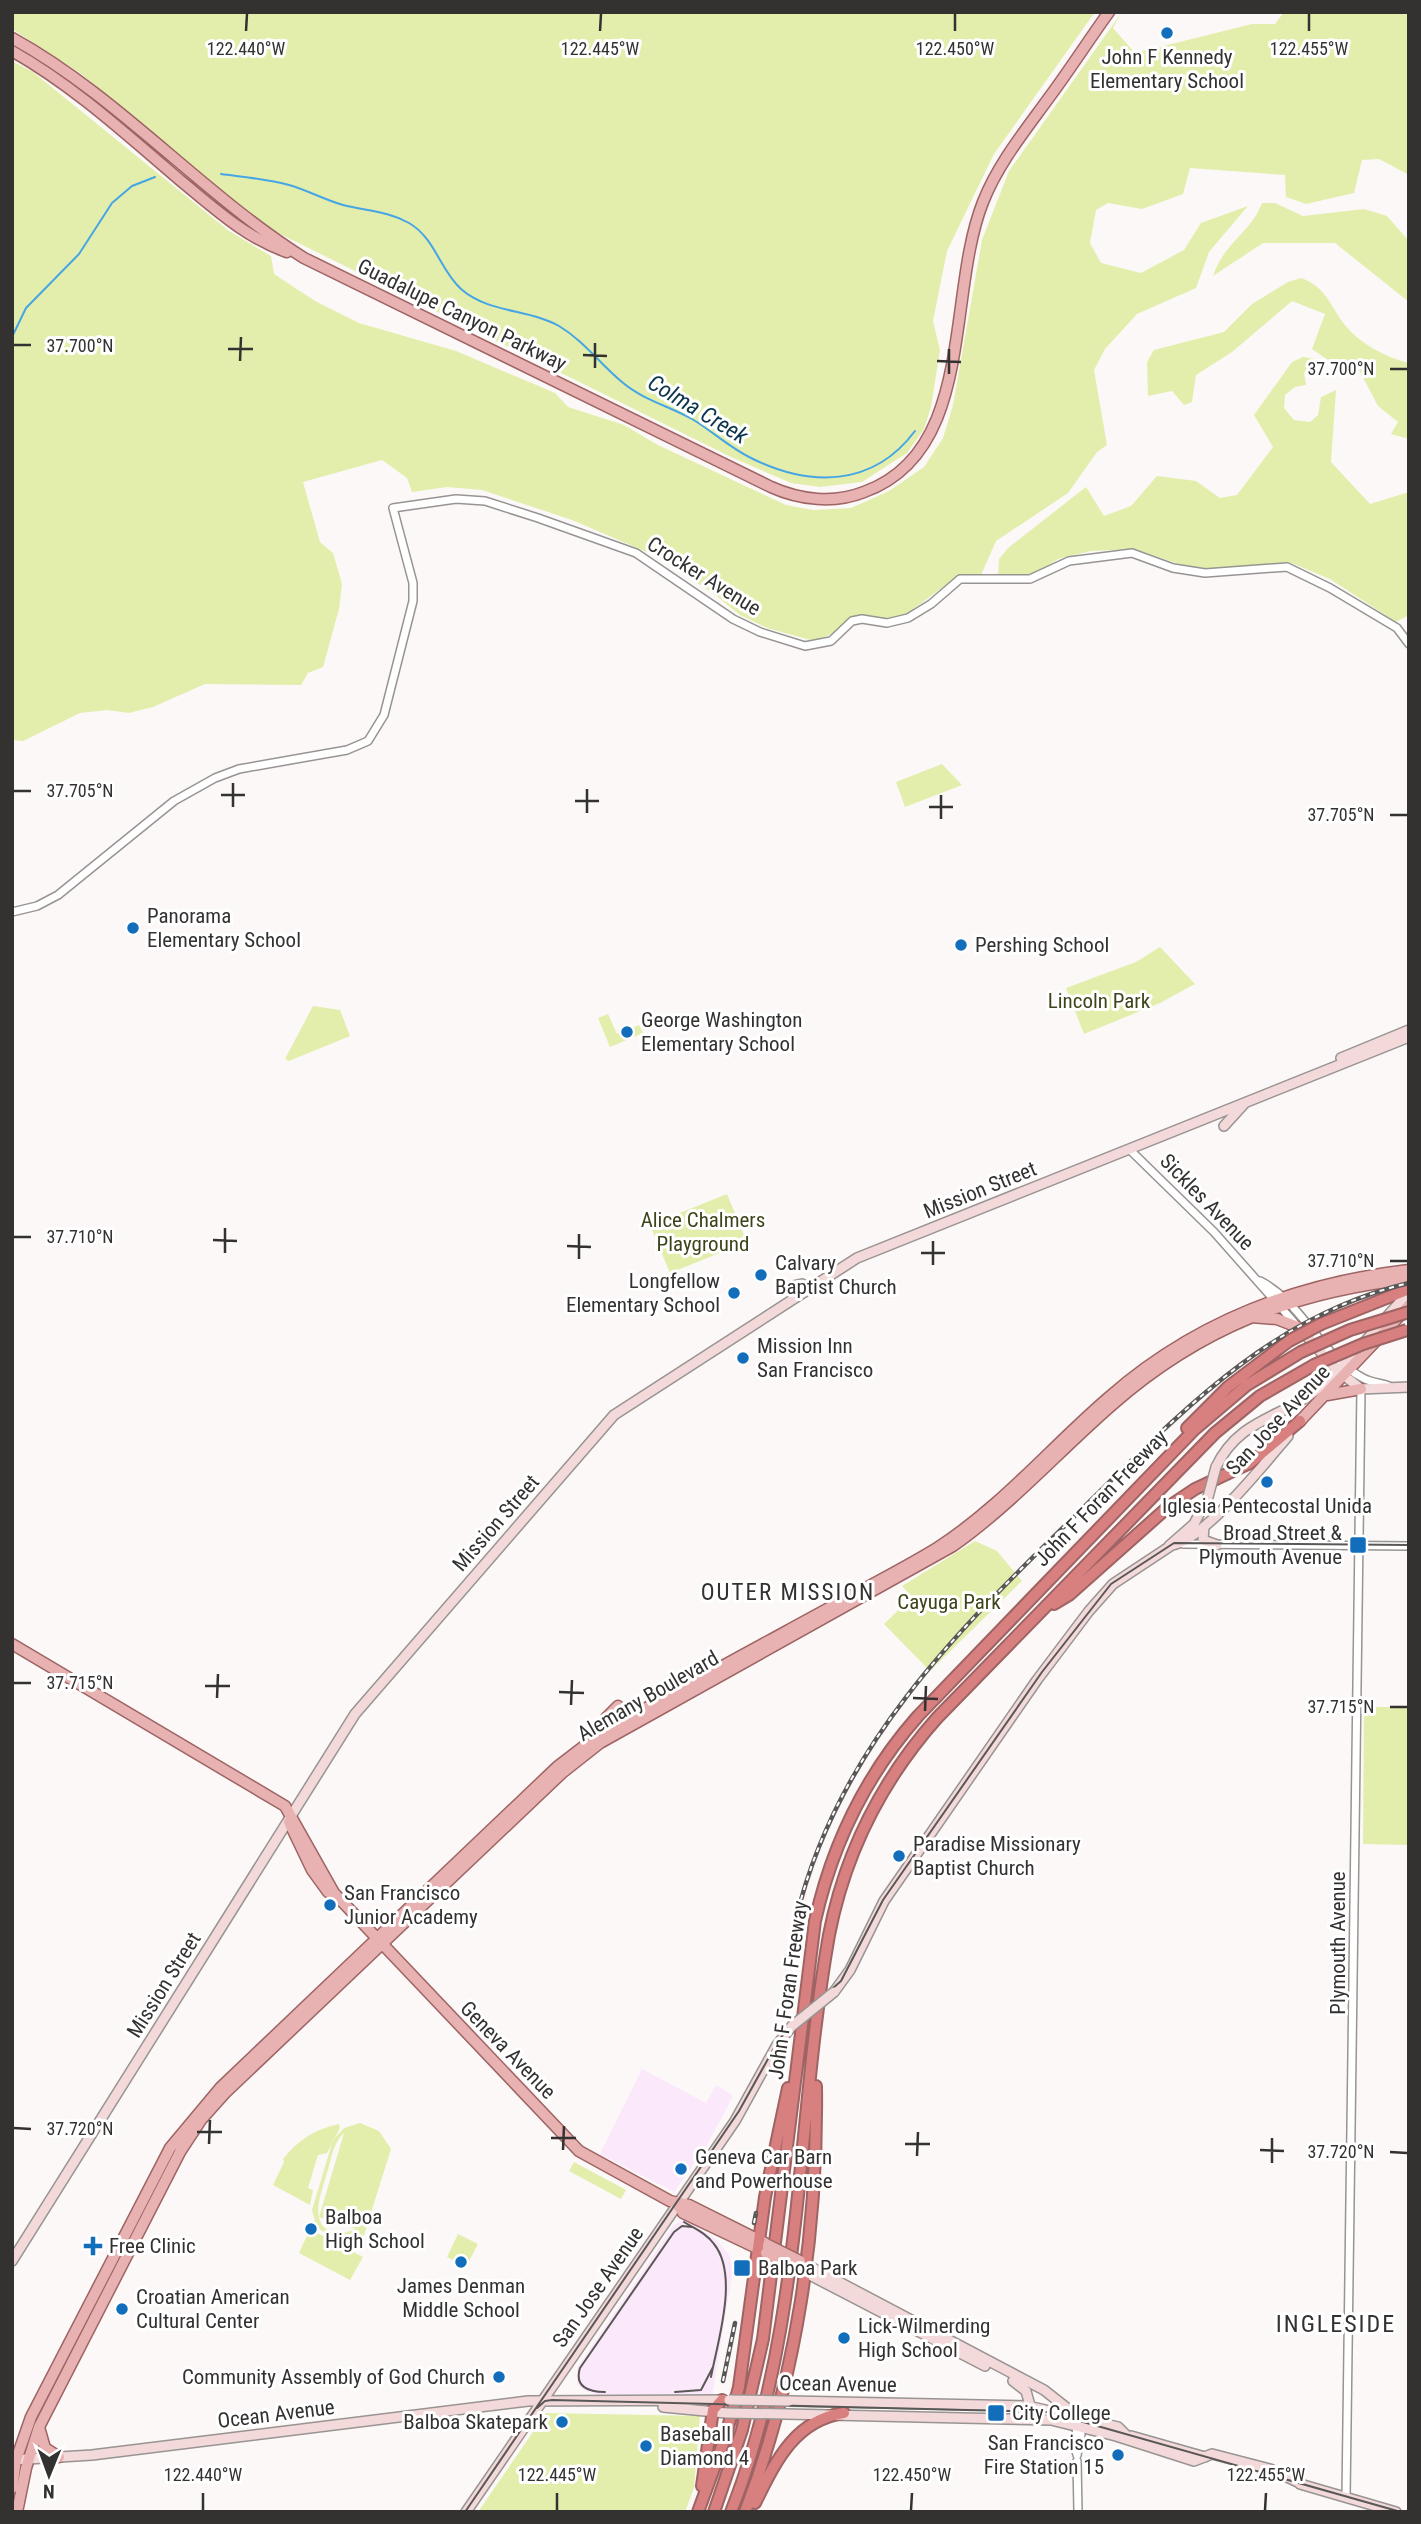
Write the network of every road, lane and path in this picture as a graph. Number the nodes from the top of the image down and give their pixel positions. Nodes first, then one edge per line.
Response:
1 (1109, 12) edge
2 (12, 38) edge
3 (12, 51) edge
4 (304, 258) junction
5 (1409, 644) edge
6 (12, 912) edge
7 (1409, 1030) edge
8 (1409, 1037) edge
9 (1253, 1098) junction
10 (1224, 1110) junction
11 (1129, 1149) junction
12 (1408, 1272) edge
13 (1390, 1281) junction
14 (788, 1287) dead end
15 (813, 1287) junction
16 (1409, 1289) edge
17 (1281, 1301) junction
18 (1409, 1307) edge
19 (1409, 1312) edge
20 (1247, 1317) junction
21 (1210, 1319) dead end
22 (1300, 1328) junction
23 (1408, 1330) edge
24 (1202, 1332) junction
25 (1344, 1370) junction
26 (1389, 1387) junction
27 (1409, 1387) edge
28 (1361, 1389) junction
29 (1327, 1395) junction
30 (1300, 1422) junction
31 (1145, 1480) junction
32 (1194, 1524) junction
33 (1205, 1525) junction
34 (1183, 1544) junction
35 (1217, 1545) junction
36 (1358, 1546) junction
37 (1409, 1546) edge
38 (1168, 1548) junction
39 (1042, 1611) junction
40 (12, 1644) edge
41 (12, 1653) edge
42 (618, 1706) dead end
43 (600, 1734) junction
44 (290, 1817) junction
45 (380, 1941) junction
46 (800, 2037) junction
47 (816, 2039) junction
48 (680, 2206) junction
49 (763, 2247) junction
50 (12, 2261) edge
51 (802, 2267) junction
52 (725, 2400) junction
53 (543, 2401) junction
54 (1028, 2406) junction
55 (713, 2412) junction
56 (844, 2413) junction
57 (1034, 2420) junction
58 (1077, 2421) junction
59 (39, 2427) junction
60 (59, 2457) junction
61 (29, 2459) junction
62 (14, 2460) edge
63 (1077, 2461) dead end
64 (12, 2488) edge
65 (1346, 2497) junction
66 (17, 2512) edge
67 (466, 2512) edge
68 (696, 2512) edge
69 (713, 2512) edge
70 (731, 2512) edge
71 (745, 2512) edge
72 (751, 2512) edge
73 (1078, 2512) edge
74 (1396, 2512) edge

1 - 4 main road, Guadalupe Canyon Parkway
2 - 4 main road, Guadalupe Canyon Parkway
3 - 4 main road, Guadalupe Canyon Parkway
5 - 6 street, Crocker Avenue
7 - 9 main road, Mission Street
8 - 9 main road, Mission Street
9 - 10 main road, Mission Street
9 - 10 main road
10 - 11 main road, Mission Street
11 - 15 main road, Mission Street
11 - 17 street, Sickles Avenue
12 - 13 main road, Alemany Boulevard
12 - 17 main road, Alemany Boulevard
13 - 16 main road
13 - 17 main road, Alemany Boulevard
14 - 15 main road
15 - 44 main road, Mission Street
16 - 25 main road, San Jose Avenue
16 - 31 highway, bridge
17 - 20 main road, Alemany Boulevard
17 - 22 street, Sickles Avenue
17 - 24 main road, Alemany Boulevard
17 - 25 street, Sickles Avenue
18 - 25 main road, San Jose Avenue
19 - 31 highway, John F Foran Freeway, bridge
20 - 22 main road
20 - 45 main road, Alemany Boulevard
21 - 24 main road
22 - 25 main road, Sickles Avenue
23 - 39 highway, John F Foran Freeway, bridge
24 - 43 main road, Alemany Boulevard
25 - 26 street
25 - 28 main road
25 - 29 main road, San Jose Avenue
25 - 32 main road, San Jose Avenue, bridge
26 - 27 main road
26 - 28 main road
28 - 29 main road
28 - 36 street, Plymouth Avenue
29 - 30 main road, San Jose Avenue
30 - 33 main road, San Jose Avenue
30 - 39 highway
31 - 46 highway, John F Foran Freeway
32 - 34 main road
32 - 38 main road, San Jose Avenue
33 - 34 main road, San Jose Avenue
33 - 35 main road
34 - 35 street
34 - 38 main road, San Jose Avenue
35 - 36 street
36 - 37 street
36 - 65 street, Plymouth Avenue
38 - 48 main road, San Jose Avenue, bridge
39 - 47 highway, John F Foran Freeway
40 - 44 main road, Geneva Avenue
41 - 44 main road, Geneva Avenue
42 - 43 main road
43 - 45 main road, Alemany Boulevard
44 - 45 main road, Geneva Avenue
44 - 50 main road, Mission Street
45 - 48 main road, Geneva Avenue
45 - 59 main road, Alemany Boulevard
45 - 62 main road, Alemany Boulevard
46 - 49 highway
46 - 69 highway, John F Foran Freeway
47 - 51 highway
47 - 70 highway, John F Foran Freeway
48 - 49 main road, Geneva Avenue
48 - 53 main road, San Jose Avenue
49 - 51 main road, Geneva Avenue, bridge
49 - 68 highway
51 - 54 main road, Geneva Avenue
51 - 58 main road, Geneva Avenue
51 - 71 highway
52 - 53 main road, Ocean Avenue
52 - 54 main road, Ocean Avenue, bridge
52 - 55 highway
53 - 55 main road, Ocean Avenue
53 - 60 main road, Ocean Avenue
53 - 67 main road, San Jose Avenue
54 - 57 main road, Geneva Avenue
54 - 58 main road, Ocean Avenue
55 - 56 main road, Ocean Avenue, bridge
55 - 68 highway
56 - 57 main road, Ocean Avenue
56 - 72 highway
57 - 58 main road, Ocean Avenue
58 - 65 main road, Ocean Avenue
59 - 60 main road
59 - 61 main road, Alemany Boulevard
60 - 61 main road, Ocean Avenue
61 - 62 main road, Ocean Avenue
61 - 66 main road, Alemany Boulevard
62 - 64 main road, Alemany Boulevard
63 - 73 street
65 - 74 main road, Ocean Avenue

